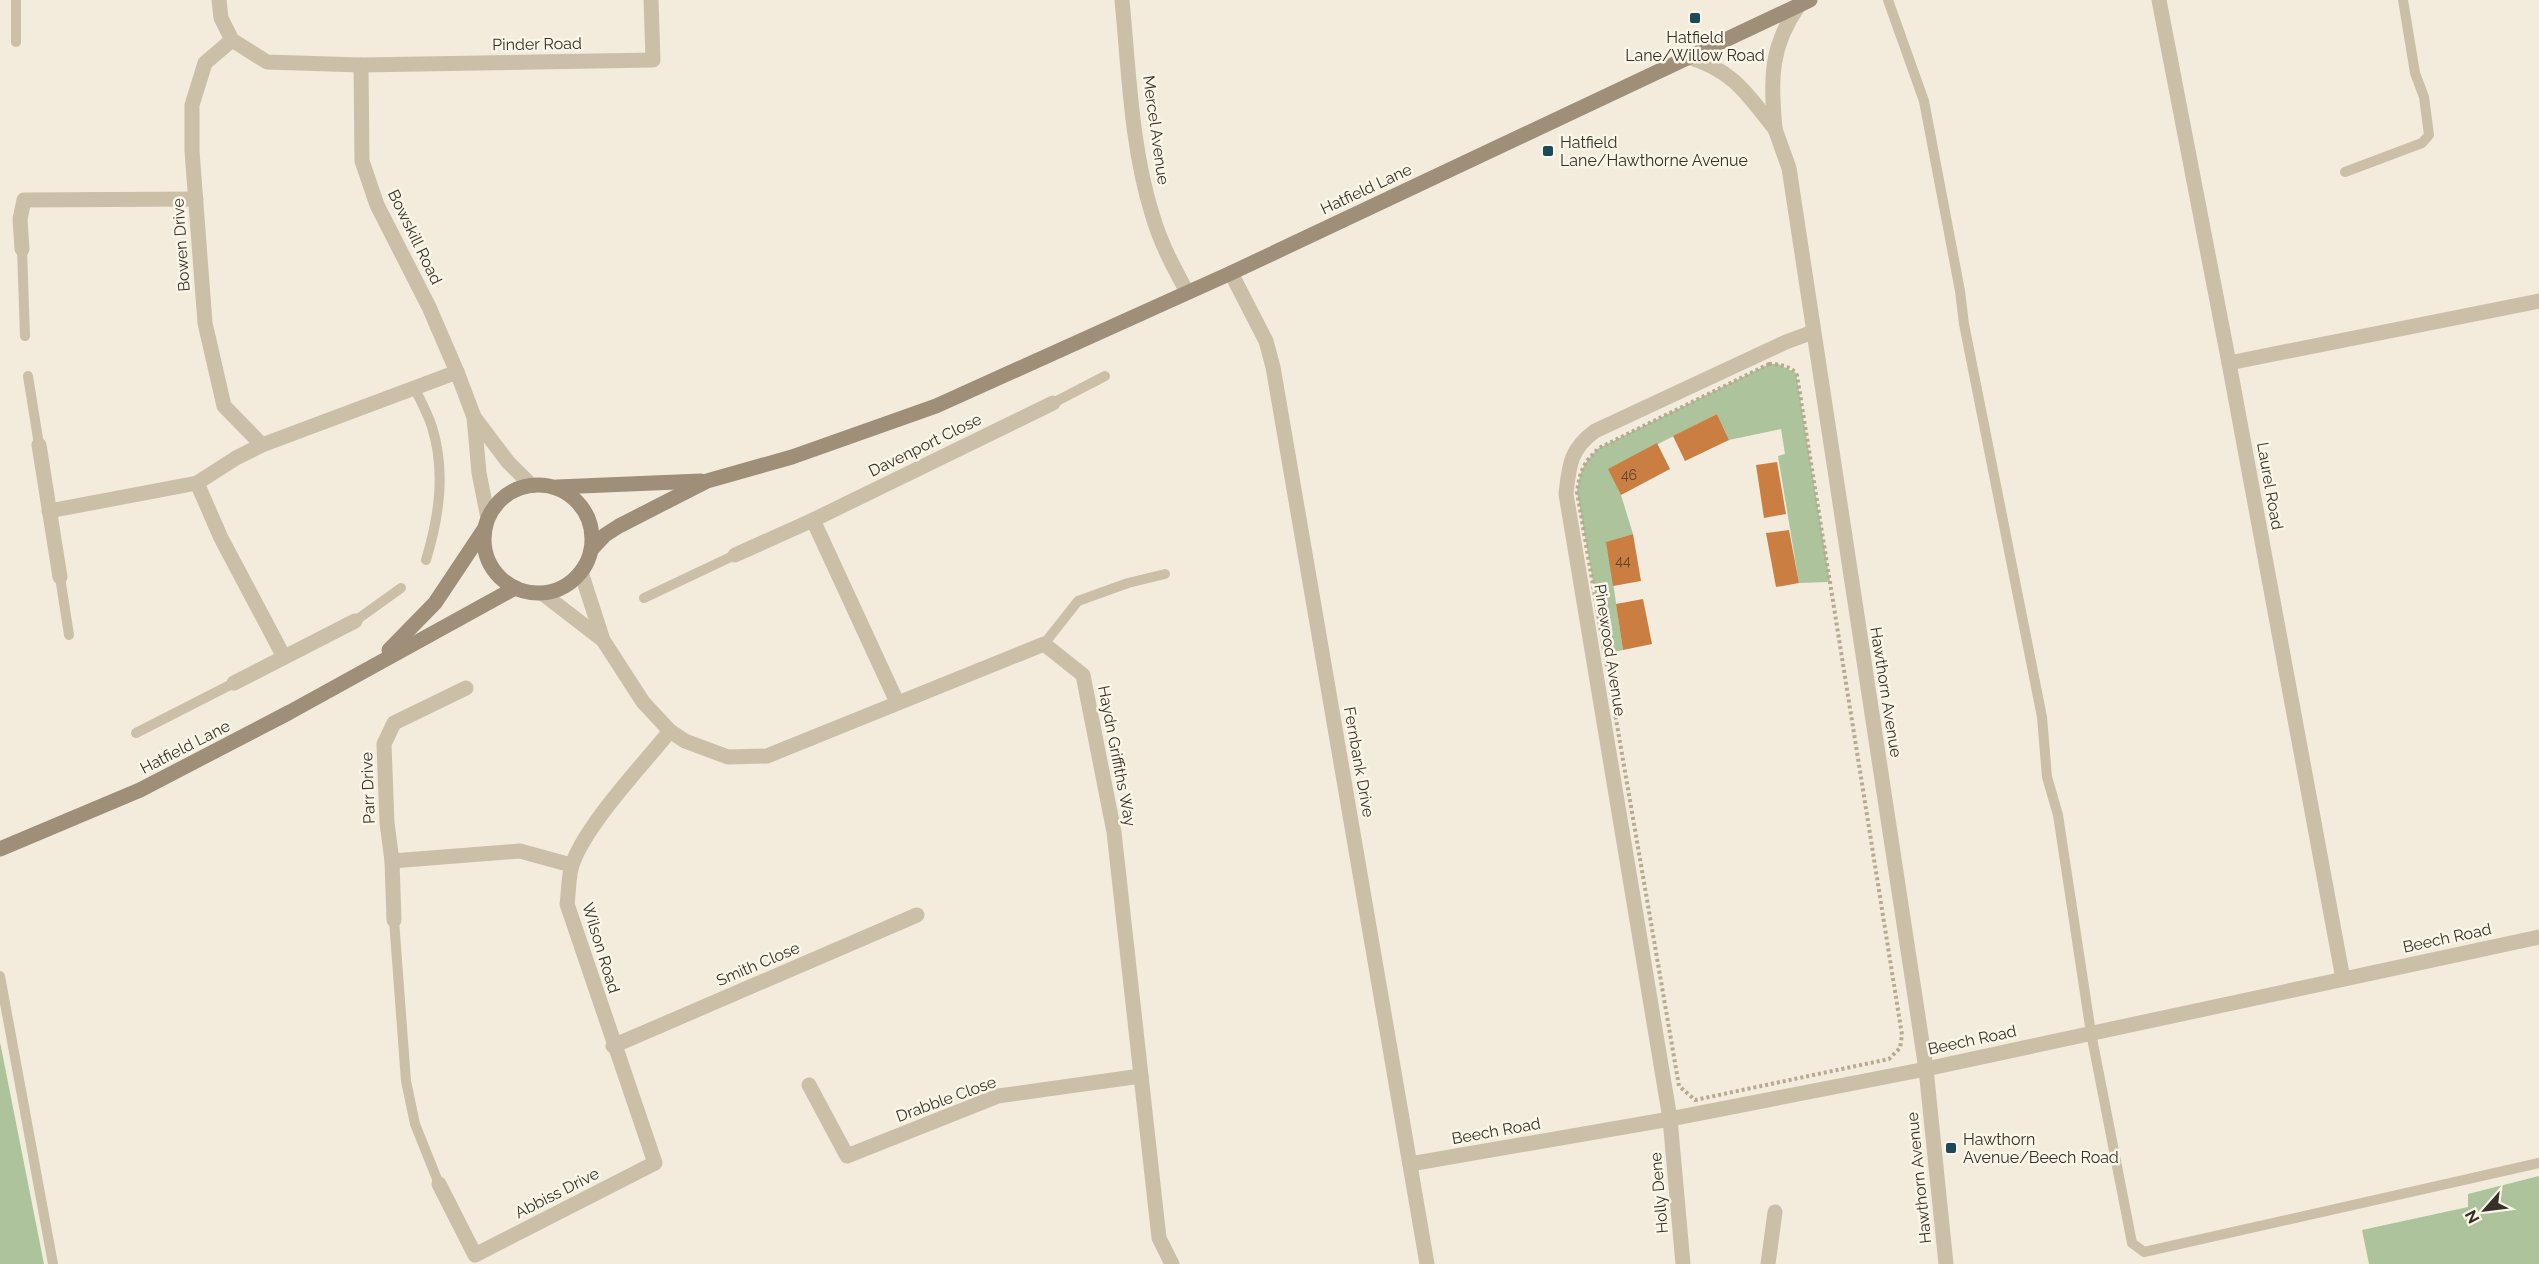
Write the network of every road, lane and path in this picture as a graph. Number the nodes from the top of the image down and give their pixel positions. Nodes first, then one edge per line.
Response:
1 (16, 0) edge
2 (219, 0) edge
3 (651, 0) edge
4 (1122, 0) edge
5 (1888, 0) edge
6 (2158, 0) edge
7 (2403, 0) edge
8 (1805, 2) edge
9 (232, 40) junction
10 (16, 42) dead end
11 (1688, 57) junction
12 (361, 65) junction
13 (1775, 129) junction
14 (2345, 172) dead end
15 (196, 199) junction
16 (22, 249) joint
17 (1232, 273) junction
18 (1187, 292) junction
19 (2539, 302) edge
20 (1813, 332) junction
21 (25, 336) dead end
22 (2229, 363) junction
23 (1787, 367) joint
24 (457, 372) junction
25 (28, 376) dead end
26 (1105, 376) dead end
27 (415, 388) junction
28 (1053, 403) joint
29 (474, 417) junction
30 (39, 445) joint
31 (262, 445) junction
32 (707, 481) junction
33 (196, 483) junction
34 (531, 485) junction
35 (553, 487) junction
36 (49, 511) junction
37 (813, 520) junction
38 (487, 523) junction
39 (591, 550) junction
40 (735, 555) joint
41 (426, 560) dead end
42 (581, 572) junction
43 (1165, 574) dead end
44 (60, 578) joint
45 (401, 588) dead end
46 (515, 588) junction
47 (542, 593) junction
48 (644, 598) dead end
49 (355, 621) joint
50 (69, 635) dead end
51 (603, 640) junction
52 (1044, 645) junction
53 (284, 657) junction
54 (379, 661) junction
55 (234, 683) joint
56 (466, 688) dead end
57 (897, 702) junction
58 (670, 731) junction
59 (136, 733) dead end
60 (0, 849) edge
61 (392, 861) junction
62 (572, 865) junction
63 (917, 915) dead end
64 (394, 920) joint
65 (2539, 937) edge
66 (0, 976) edge
67 (2343, 979) junction
68 (2091, 1033) junction
69 (614, 1046) junction
70 (1926, 1069) junction
71 (1141, 1076) junction
72 (809, 1085) dead end
73 (1670, 1119) junction
74 (2539, 1163) edge
75 (655, 1164) joint
76 (1410, 1164) junction
77 (440, 1184) joint
78 (1775, 1212) dead end
79 (478, 1259) edge
80 (1171, 1262) edge
81 (53, 1264) edge
82 (1427, 1264) edge
83 (1683, 1264) edge
84 (1768, 1264) edge
85 (1946, 1264) edge

1 - 10 lane
2 - 9 street
3 - 12 street, Pinder Road
4 - 18 street, Mercel Avenue
5 - 68 lane
6 - 22 street, Laurel Road
7 - 14 lane
8 - 11 street, Hatfield Lane
8 - 13 street, Hawthorn Avenue
9 - 12 street
9 - 15 street, Bowen Drive
11 - 13 street, Hawthorn Avenue
11 - 17 street, Hatfield Lane
12 - 24 street, Bowskill Road
13 - 20 street, Hawthorn Avenue
15 - 16 street
15 - 31 street, Bowen Drive
16 - 21 lane
17 - 18 street, Hatfield Lane
17 - 76 street, Fernbank Drive
18 - 32 street, Hatfield Lane
19 - 22 street
20 - 70 street, Hawthorn Avenue
20 - 73 street, Pinewood Avenue
22 - 67 street, Laurel Road
23 - 23 path
24 - 27 street
24 - 29 street, Bowskill Road
25 - 30 lane
26 - 28 lane
27 - 31 street
27 - 41 lane
28 - 37 street, Davenport Close
29 - 34 street, Bowskill Road
29 - 38 street, Bowskill Road
30 - 36 street
31 - 33 street
32 - 35 street
32 - 39 street
33 - 36 street
33 - 53 street
34 - 35 street
34 - 38 street
35 - 39 street
36 - 44 street
37 - 40 street, Davenport Close
37 - 57 street
38 - 46 street
38 - 54 street, Hatfield Lane
39 - 42 street
40 - 48 lane
42 - 47 street
42 - 51 street
43 - 52 lane
44 - 50 lane
45 - 49 lane
46 - 47 street
46 - 54 street, Hatfield Lane
47 - 51 street
49 - 53 street
51 - 58 street
52 - 57 street
52 - 71 street, Haydn Griffiths Way
53 - 55 street
54 - 60 street, Hatfield Lane
55 - 59 lane
56 - 61 street, Parr Drive
57 - 58 street
58 - 62 street, Wilson Road
61 - 62 street
61 - 64 street, Parr Drive
62 - 69 street, Wilson Road
63 - 69 street, Smith Close
64 - 77 lane
65 - 67 street, Beech Road
66 - 81 lane
67 - 68 street, Beech Road
68 - 70 street, Beech Road
68 - 74 lane
69 - 75 street, Wilson Road
70 - 73 street, Beech Road
70 - 85 street, Hawthorn Avenue
71 - 72 street, Drabble Close
71 - 80 street, Haydn Griffiths Way
73 - 76 street, Beech Road
73 - 83 street, Holly Dene
75 - 79 street, Abbiss Drive
76 - 82 street, Fernbank Drive
77 - 79 street, Abbiss Drive
78 - 84 street

